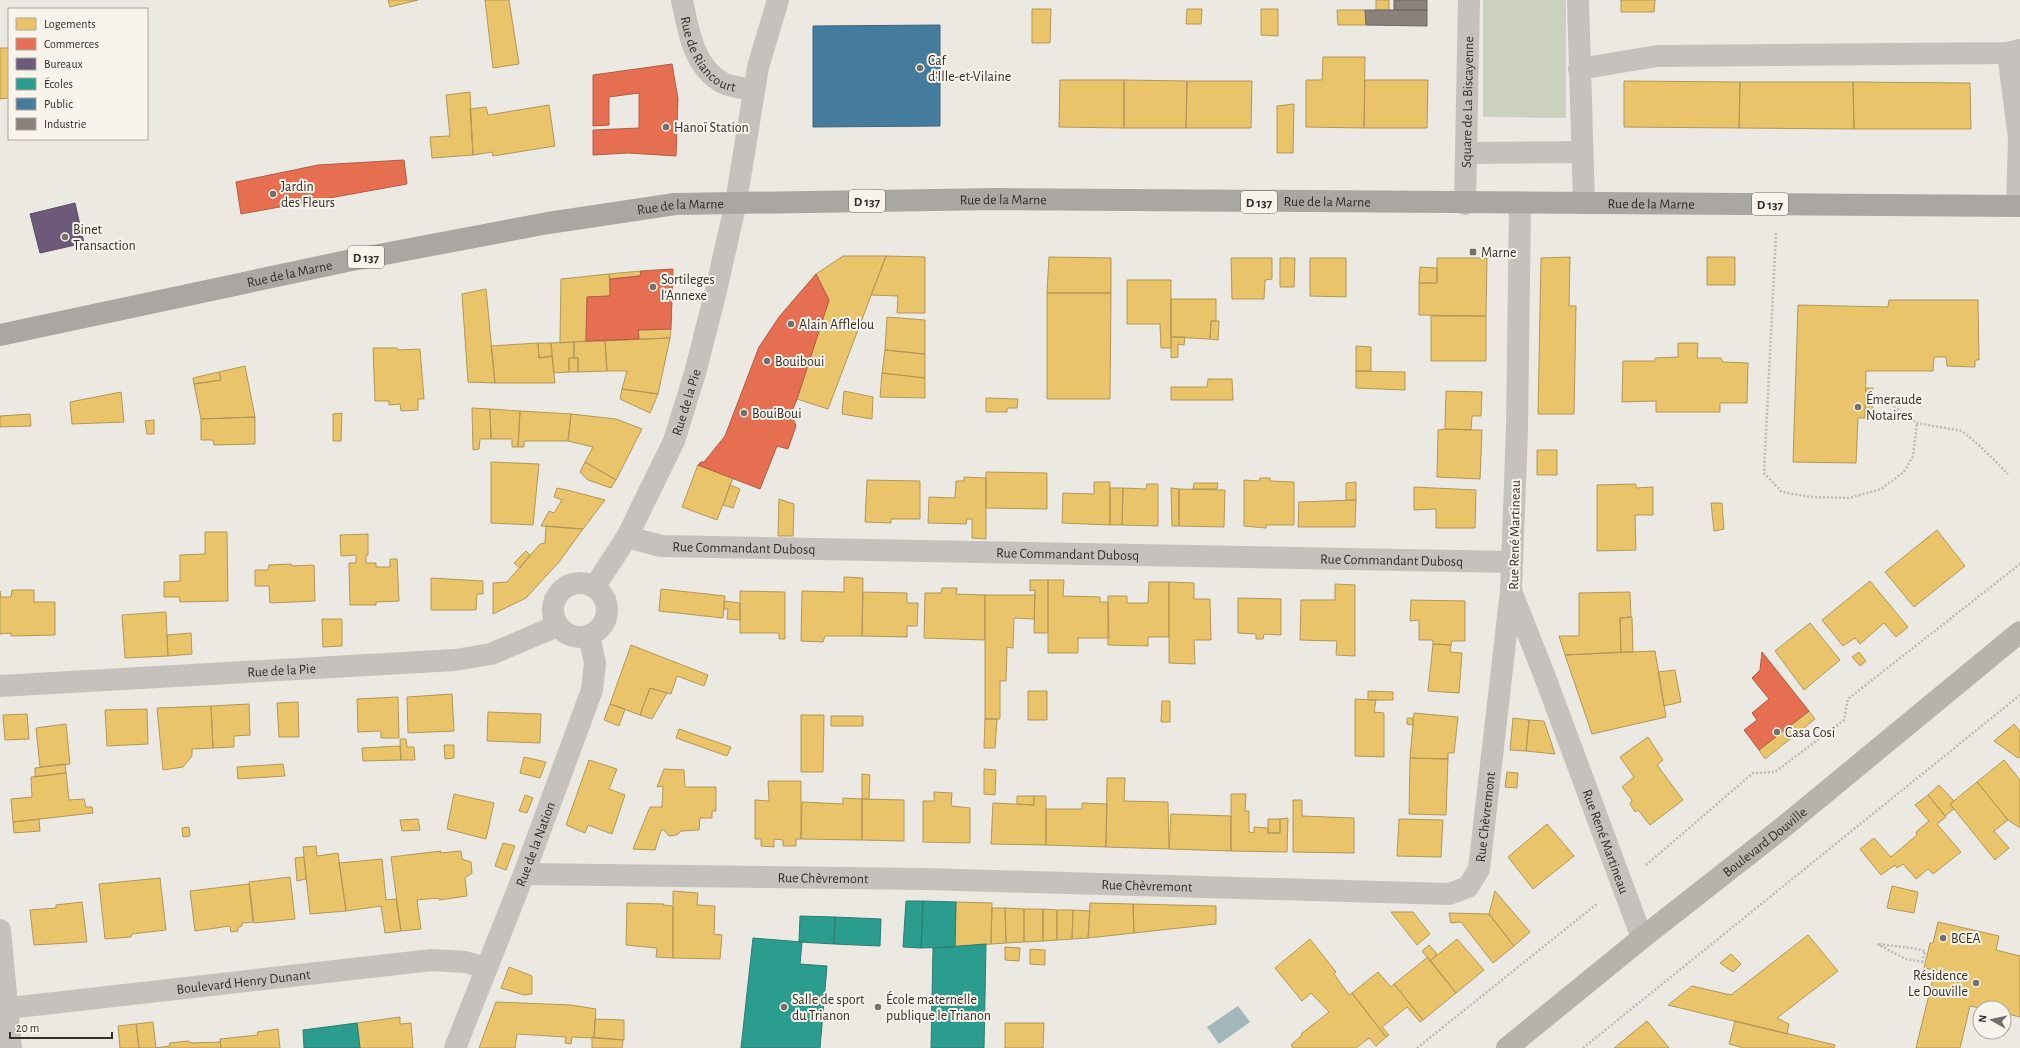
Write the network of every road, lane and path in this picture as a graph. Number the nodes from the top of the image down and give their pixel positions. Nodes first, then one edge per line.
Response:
1 (682, 0) edge
2 (778, 0) edge
3 (1470, 0) edge
4 (1578, 0) edge
5 (2014, 51) edge
6 (1579, 69) junction
7 (753, 90) junction
8 (1582, 152) junction
9 (1467, 153) junction
10 (736, 202) junction
11 (1584, 202) junction
12 (1520, 203) junction
13 (1465, 204) junction
14 (1776, 204) junction
15 (2019, 206) edge
16 (0, 335) edge
17 (1887, 402) dead end
18 (1917, 423) junction
19 (2008, 474) dead end
20 (627, 537) junction
21 (1511, 562) junction
22 (2020, 564) edge
23 (595, 586) junction
24 (1511, 591) junction
25 (557, 626) junction
26 (2020, 632) edge
27 (589, 635) junction
28 (0, 686) edge
29 (2020, 695) edge
30 (524, 874) junction
31 (1622, 884) junction
32 (0, 930) edge
33 (1642, 938) junction
34 (1924, 962) joint
35 (487, 968) junction
36 (3, 1009) edge
37 (11, 1048) edge
38 (455, 1048) edge
39 (1417, 1048) edge
40 (1507, 1048) edge
41 (1584, 1048) edge

1 - 7 street, Rue de Riancourt
2 - 7 street, Rue de la Pie
3 - 9 street, Square de La Biscayenne
4 - 6 street
5 - 6 street
5 - 15 street
6 - 8 street
7 - 10 street, Rue de la Pie
8 - 9 street
8 - 11 street
9 - 13 street, Square de La Biscayenne
10 - 13 main road, Rue de la Marne / D 137
10 - 16 main road, Rue de la Marne / D 137
10 - 20 street, Rue de la Pie
11 - 12 main road, Rue de la Marne / D 137
11 - 14 main road, Rue de la Marne / D 137
12 - 13 main road, Rue de la Marne / D 137
12 - 21 street, Rue René Martineau
14 - 15 main road, Rue de la Marne / D 137
14 - 18 path
17 - 18 path
18 - 19 path
20 - 21 street, Rue Commandant Dubosq
20 - 23 street, Rue de la Pie
21 - 24 street, Rue René Martineau
22 - 31 path
23 - 25 street
23 - 27 street
24 - 30 street, Rue Chèvremont
24 - 31 street, Rue René Martineau
25 - 27 street
25 - 28 street, Rue de la Pie
26 - 33 street, Boulevard Douville
27 - 30 street, Rue de la Nation
29 - 41 path
30 - 35 street, Rue de la Nation
31 - 33 street, Rue René Martineau
31 - 39 path
32 - 36 street
33 - 40 street, Boulevard Douville
34 - 34 path
35 - 36 street, Boulevard Henry Dunant
35 - 38 street, Rue de la Nation
36 - 37 street

